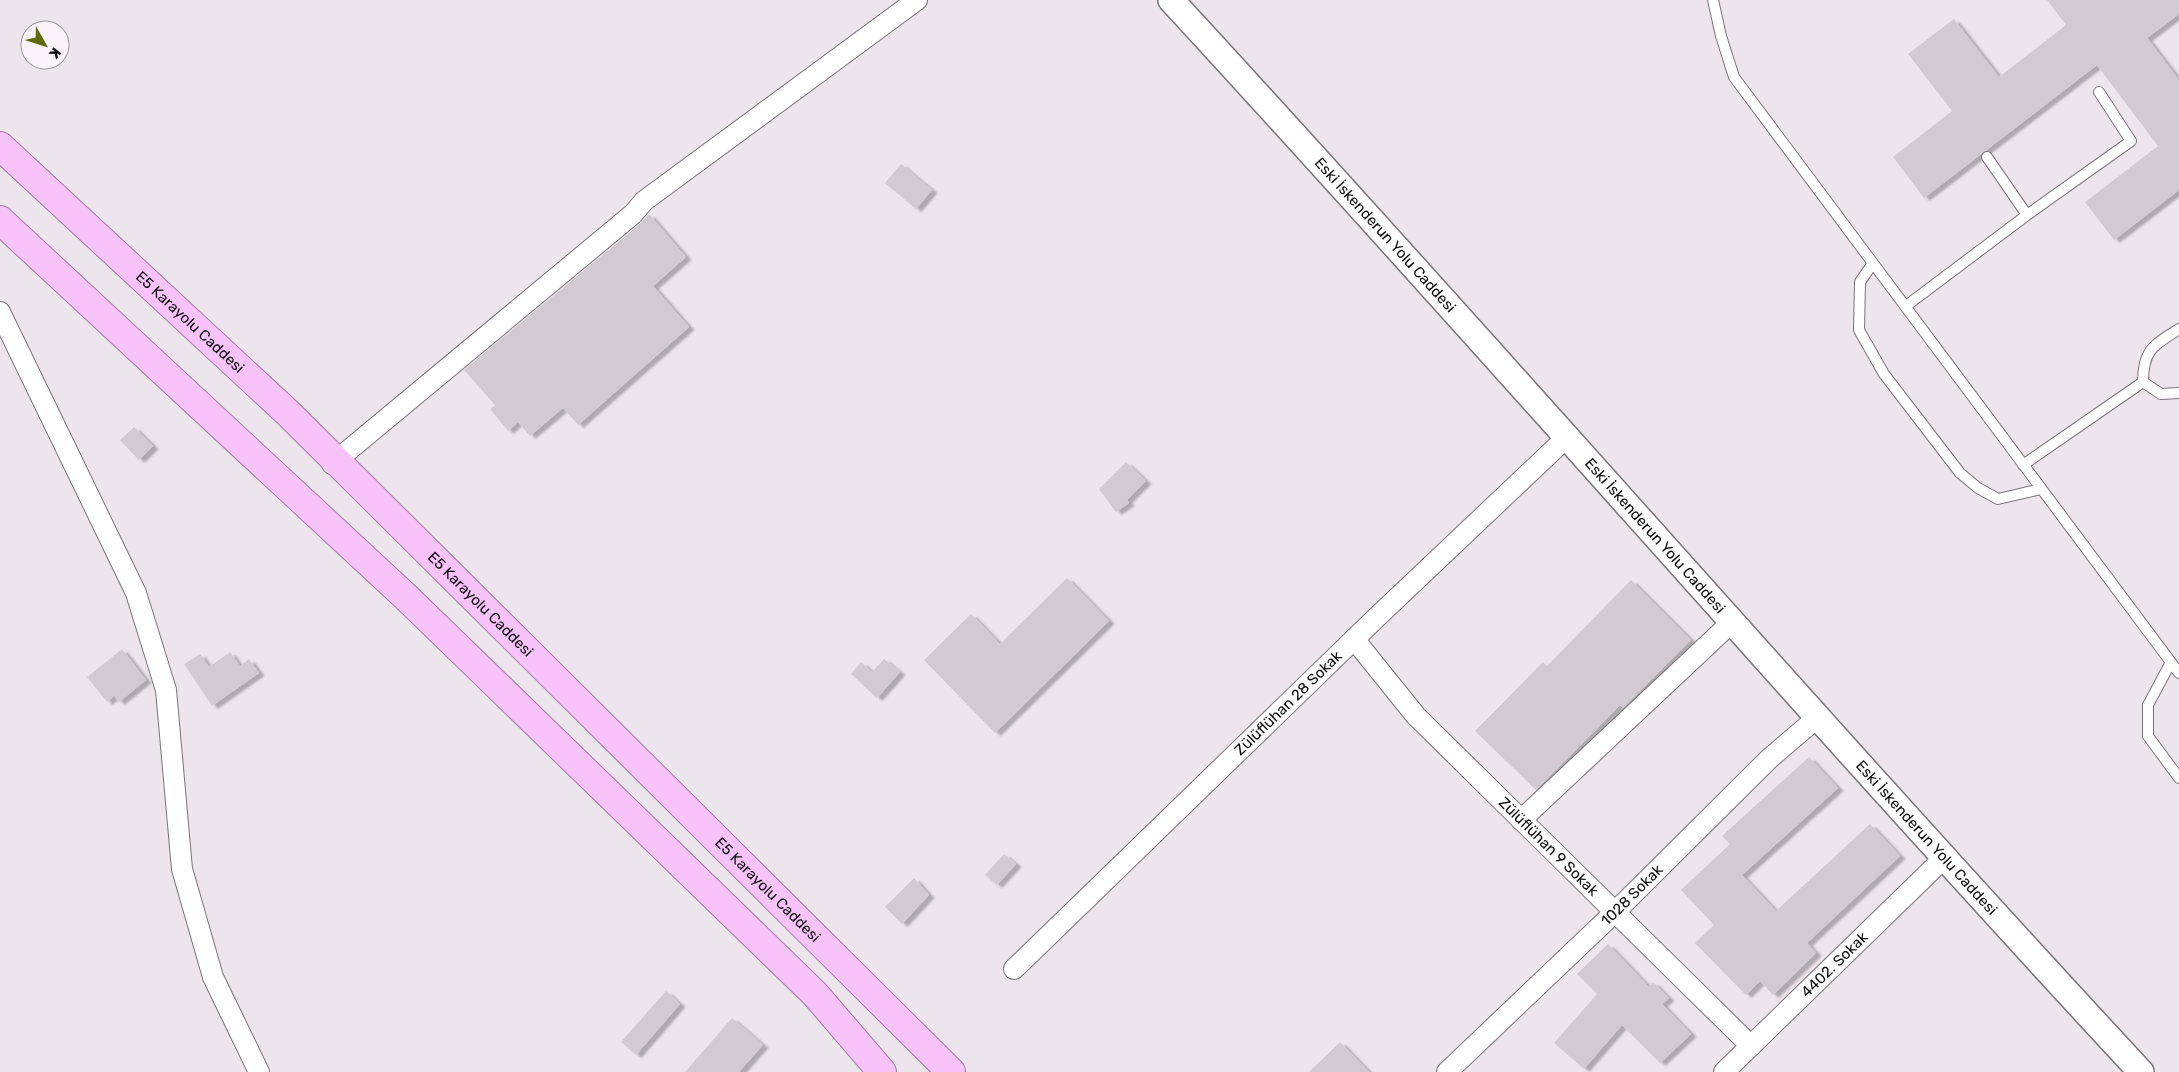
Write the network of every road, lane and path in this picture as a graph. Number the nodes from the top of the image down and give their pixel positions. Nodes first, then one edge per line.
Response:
1 (917, 0) edge
2 (1171, 0) edge
3 (1713, 0) edge
4 (2100, 92) dead end
5 (0, 146) edge
6 (1987, 157) dead end
7 (2027, 215) junction
8 (1, 225) edge
9 (1874, 263) junction
10 (1906, 306) junction
11 (0, 312) edge
12 (2179, 329) edge
13 (2143, 382) junction
14 (2179, 393) edge
15 (1566, 438) junction
16 (334, 463) junction
17 (2023, 465) junction
18 (2041, 488) junction
19 (1732, 622) junction
20 (1354, 639) junction
21 (2171, 662) junction
22 (2179, 673) edge
23 (1818, 717) junction
24 (2179, 778) edge
25 (1521, 820) junction
26 (1944, 857) junction
27 (1615, 912) junction
28 (1014, 969) dead end
29 (1750, 1046) junction
30 (259, 1072) edge
31 (882, 1072) edge
32 (951, 1072) edge
33 (1447, 1072) edge
34 (1724, 1072) edge
35 (2141, 1072) edge

1 - 16 street
2 - 15 street, Eski İskenderun Yolu Caddesi
3 - 9 lane
4 - 7 lane
5 - 16 highway, E5 Karayolu Caddesi
6 - 7 lane
7 - 10 lane
8 - 31 highway
9 - 10 lane
9 - 18 lane
10 - 17 lane
11 - 30 street
12 - 13 lane
13 - 14 lane
13 - 17 lane
15 - 19 street, Eski İskenderun Yolu Caddesi
15 - 20 street, Zülüflühan 28 Sokak
16 - 32 highway, E5 Karayolu Caddesi
17 - 18 lane
18 - 21 lane
19 - 23 street, Eski İskenderun Yolu Caddesi
19 - 25 street
20 - 25 street, Zülüflühan 9 Sokak
20 - 28 street, Zülüflühan 28 Sokak
21 - 22 lane
21 - 24 lane
23 - 26 street, Eski İskenderun Yolu Caddesi
23 - 27 street, 1028 Sokak
25 - 27 street, Zülüflühan 9 Sokak
26 - 29 street, 4402. Sokak
26 - 35 street, Eski İskenderun Yolu Caddesi
27 - 29 street, Zülüflühan 9 Sokak
27 - 33 street, 1028 Sokak
29 - 34 street, 4402. Sokak

